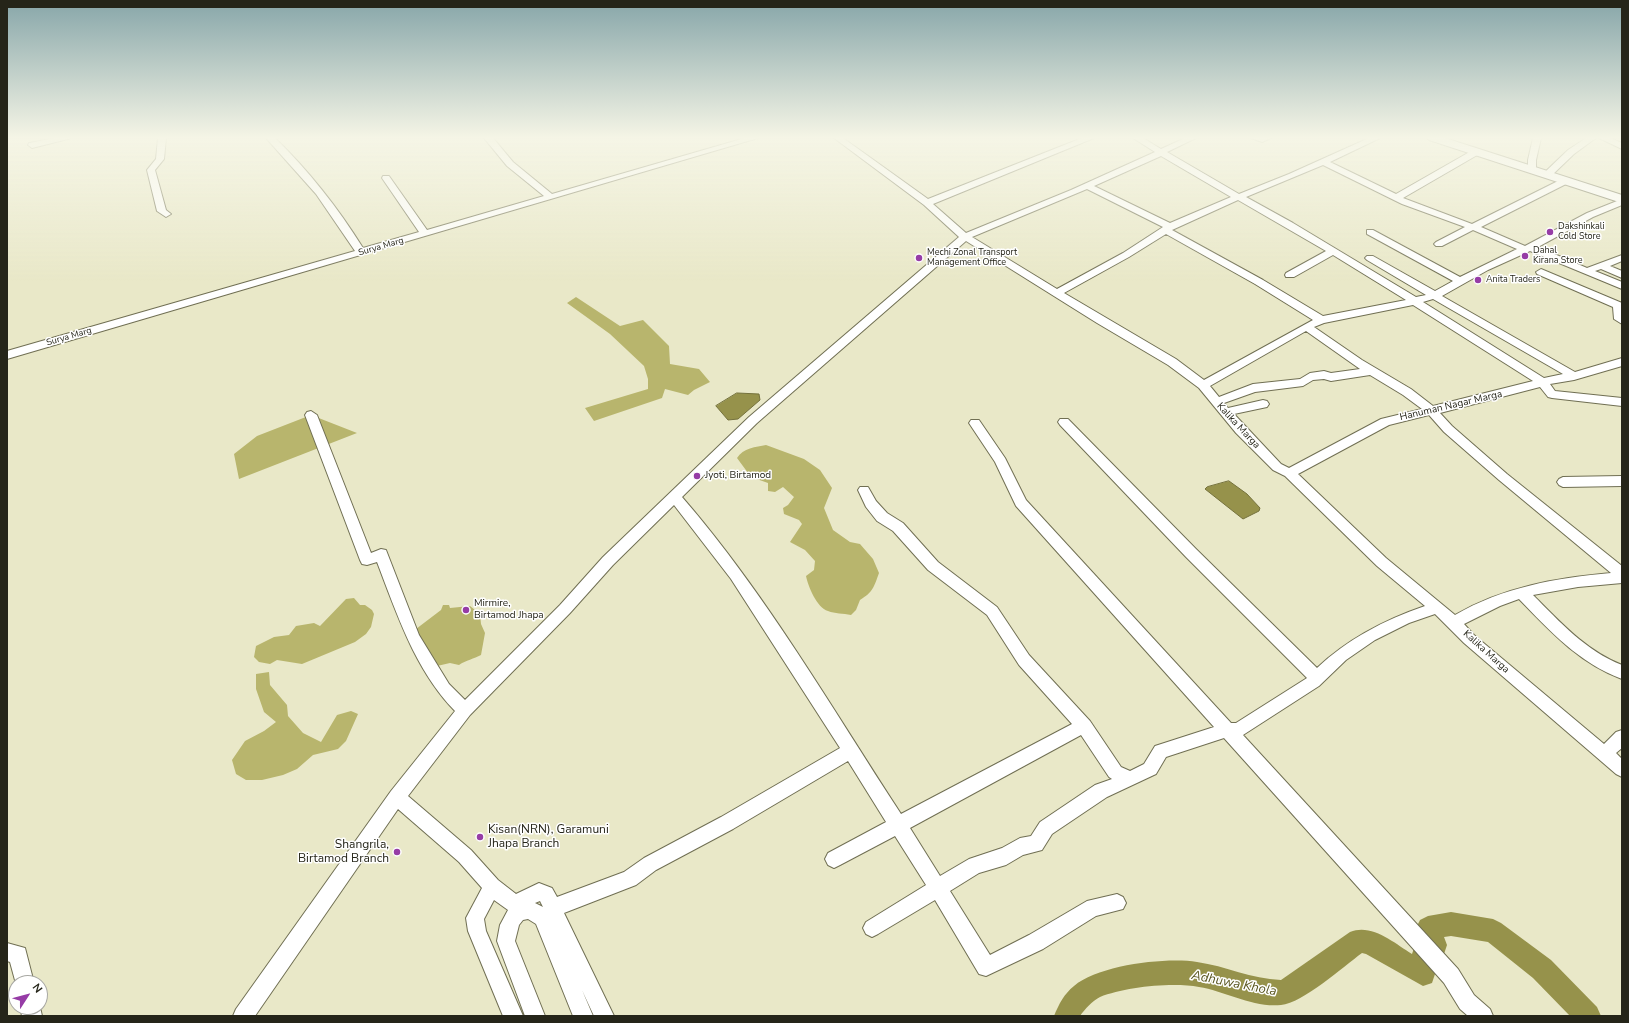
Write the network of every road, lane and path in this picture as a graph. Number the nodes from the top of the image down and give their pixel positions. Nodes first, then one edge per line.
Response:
1 (155, 186) edge
2 (315, 186) edge
3 (391, 186) edge
4 (537, 186) edge
5 (590, 186) edge
6 (903, 186) edge
7 (970, 186) edge
8 (1087, 186) joint
9 (1218, 186) edge
10 (1265, 186) edge
11 (1371, 186) edge
12 (1417, 186) edge
13 (1556, 186) edge
14 (1579, 186) edge
15 (551, 197) junction
16 (1238, 197) junction
17 (1396, 198) junction
18 (1622, 201) edge
19 (927, 203) junction
20 (166, 214) dead end
21 (1474, 227) junction
22 (1168, 228) junction
23 (1370, 232) dead end
24 (425, 234) junction
25 (965, 237) junction
26 (1439, 244) dead end
27 (1527, 248) junction
28 (361, 252) junction
29 (1333, 252) junction
30 (1370, 258) dead end
31 (1622, 258) edge
32 (1602, 266) junction
33 (1586, 271) junction
34 (1541, 272) dead end
35 (1290, 275) dead end
36 (1622, 275) edge
37 (1462, 282) junction
38 (1622, 286) edge
39 (1057, 293) junction
40 (1436, 295) junction
41 (1413, 301) junction
42 (1321, 320) junction
43 (1622, 321) edge
44 (1307, 326) junction
45 (7, 355) edge
46 (1622, 362) edge
47 (1371, 371) junction
48 (1574, 376) junction
49 (1542, 382) junction
50 (1203, 385) junction
51 (1216, 402) junction
52 (1622, 402) edge
53 (1263, 404) dead end
54 (1432, 411) junction
55 (1226, 412) junction
56 (311, 415) dead end
57 (1064, 422) dead end
58 (975, 423) dead end
59 (1289, 473) junction
60 (1564, 482) dead end
61 (1622, 482) edge
62 (864, 490) dead end
63 (675, 496) junction
64 (1622, 575) edge
65 (1522, 593) junction
66 (1436, 608) junction
67 (1455, 622) junction
68 (1622, 672) edge
69 (1317, 678) junction
70 (465, 710) junction
71 (1084, 726) junction
72 (1226, 730) junction
73 (1622, 737) edge
74 (851, 750) junction
75 (1604, 754) junction
76 (1622, 769) edge
77 (1131, 779) junction
78 (397, 798) junction
79 (898, 826) junction
80 (834, 859) dead end
81 (492, 886) junction
82 (937, 887) junction
83 (1117, 903) dead end
84 (553, 908) junction
85 (872, 928) dead end
86 (7, 952) edge
87 (23, 975) edge
88 (243, 1016) edge
89 (513, 1016) edge
90 (535, 1016) edge
91 (584, 1016) edge
92 (604, 1016) edge
93 (1483, 1016) edge

1 - 20 street
2 - 28 street
3 - 24 street
4 - 15 street
5 - 15 street, Surya Marg
6 - 19 street, Kalika Marga
7 - 19 street
8 - 22 street
8 - 25 street
9 - 16 street
10 - 16 street
11 - 17 street
12 - 17 street
13 - 21 street
14 - 18 highway
15 - 24 street, Surya Marg
16 - 22 street
16 - 29 street
17 - 21 street
18 - 27 street
19 - 25 street, Kalika Marga
21 - 26 street
21 - 27 street
22 - 39 street
22 - 42 street
23 - 37 street
24 - 28 street, Surya Marg
25 - 39 street, Kalika Marga
25 - 63 street
27 - 33 street
27 - 37 street
28 - 45 street, Surya Marg
29 - 35 street
29 - 41 street
30 - 40 street
31 - 32 street
32 - 33 street
32 - 36 street
33 - 38 street
34 - 43 street
37 - 40 street
39 - 50 street, Kalika Marga
40 - 41 street
40 - 48 street
41 - 42 street
41 - 49 street
42 - 44 street
44 - 47 street
44 - 50 street
46 - 48 street, Hanuman Nagar Marga
47 - 51 street
47 - 54 street
48 - 49 street, Hanuman Nagar Marga
49 - 52 street
49 - 54 street, Hanuman Nagar Marga
50 - 51 street, Kalika Marga
51 - 55 street, Kalika Marga
53 - 55 street
54 - 59 street, Hanuman Nagar Marga
54 - 64 street
55 - 59 street, Kalika Marga
56 - 70 street
57 - 69 street
58 - 72 street
59 - 66 street, Kalika Marga
60 - 61 street
62 - 71 street
63 - 70 street
63 - 74 street
64 - 65 street
65 - 67 street
65 - 68 street
66 - 67 street, Kalika Marga
66 - 69 street
67 - 75 street, Kalika Marga
69 - 72 street
70 - 78 street
71 - 77 street
71 - 79 street
72 - 77 street
72 - 93 street
73 - 75 street
74 - 79 street
74 - 84 street
75 - 76 street, Kalika Marga
77 - 82 street
78 - 81 street
78 - 88 street
79 - 80 street
79 - 82 street
81 - 84 street
81 - 89 street
82 - 83 street
82 - 85 street
84 - 92 street
86 - 87 street
90 - 91 street

